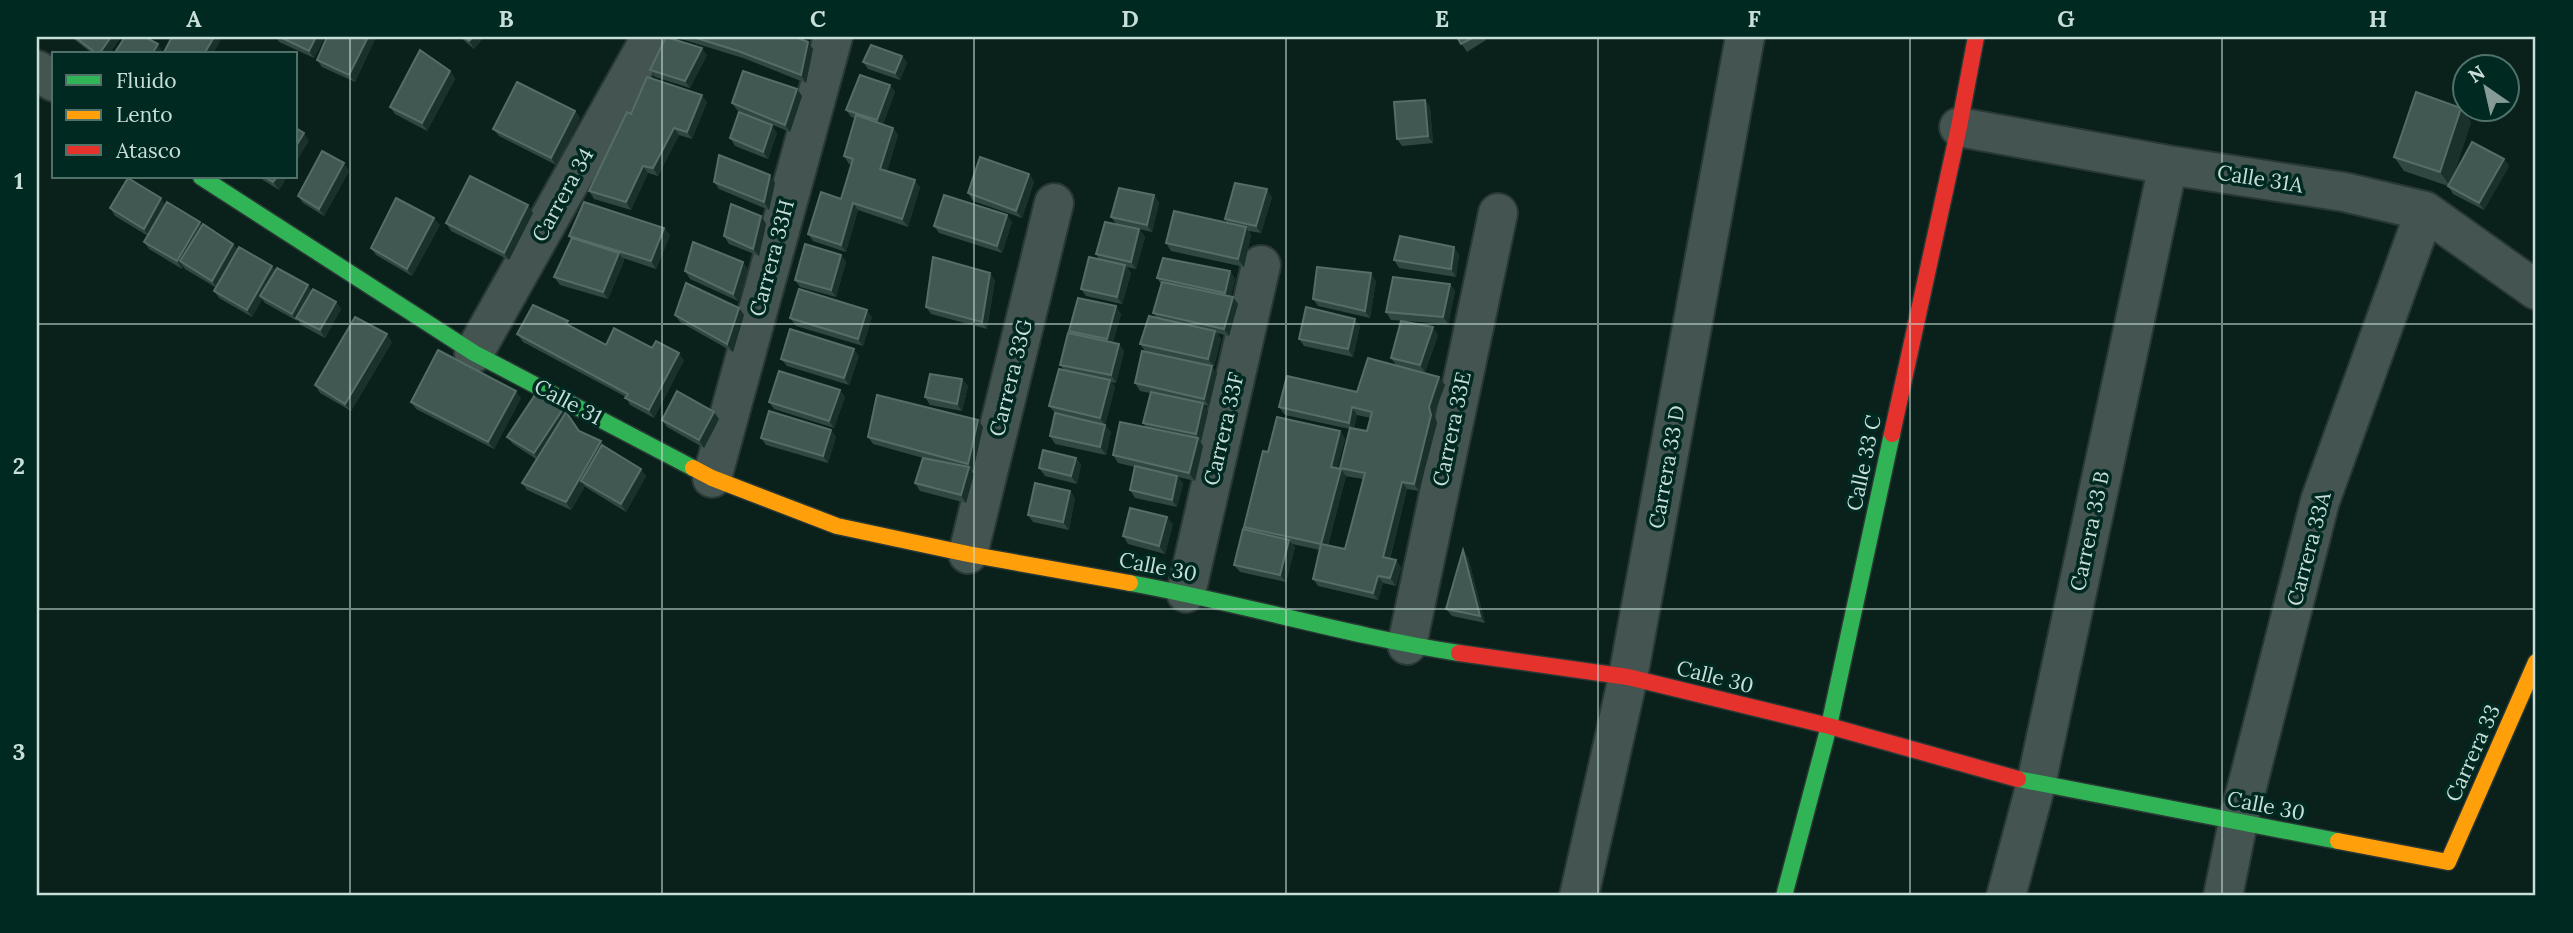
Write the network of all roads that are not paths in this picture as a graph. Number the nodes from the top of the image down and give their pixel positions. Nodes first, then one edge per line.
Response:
1 (652, 37) edge
2 (832, 37) edge
3 (1745, 37) edge
4 (1976, 37) edge
5 (37, 70) edge
6 (52, 81) edge
7 (1959, 127) junction
8 (2168, 164) junction
9 (203, 178) edge
10 (1054, 203) dead end
11 (2425, 211) junction
12 (1498, 213) dead end
13 (1261, 265) dead end
14 (2536, 290) edge
15 (474, 353) junction
16 (712, 478) junction
17 (968, 554) junction
18 (1186, 593) junction
19 (1407, 645) junction
20 (2536, 662) edge
21 (1628, 677) junction
22 (1829, 726) junction
23 (2036, 783) junction
24 (2238, 822) junction
25 (2448, 862) joint
26 (1579, 896) edge
27 (1784, 896) edge
28 (2006, 896) edge
29 (2223, 896) edge

1 - 15 street, Carrera 34
2 - 16 street, Carrera 33H
3 - 21 street, Carrera 33 D
4 - 7 street, Calle 33 C
5 - 6 street
7 - 8 street, Calle 31A
7 - 22 street, Calle 33 C
8 - 11 street, Calle 31A
8 - 23 street, Carrera 33 B
9 - 15 street, Calle 31
10 - 17 street, Carrera 33G
11 - 14 street, Calle 31A
11 - 24 street, Carrera 33A
12 - 19 street, Carrera 33E
13 - 18 street, Carrera 33F
15 - 16 street, Calle 31
16 - 17 street, Calle 31
17 - 18 street, Calle 30
18 - 19 street, Calle 30
19 - 21 street, Calle 30
20 - 25 street, Carrera 33
21 - 22 street, Calle 30
21 - 26 street, Carrera 33 D
22 - 23 street, Calle 30
22 - 27 street, Calle 33 C
23 - 24 street, Calle 30
23 - 28 street, Carrera 33 B
24 - 25 street, Calle 30
24 - 29 street, Carrera 33A

